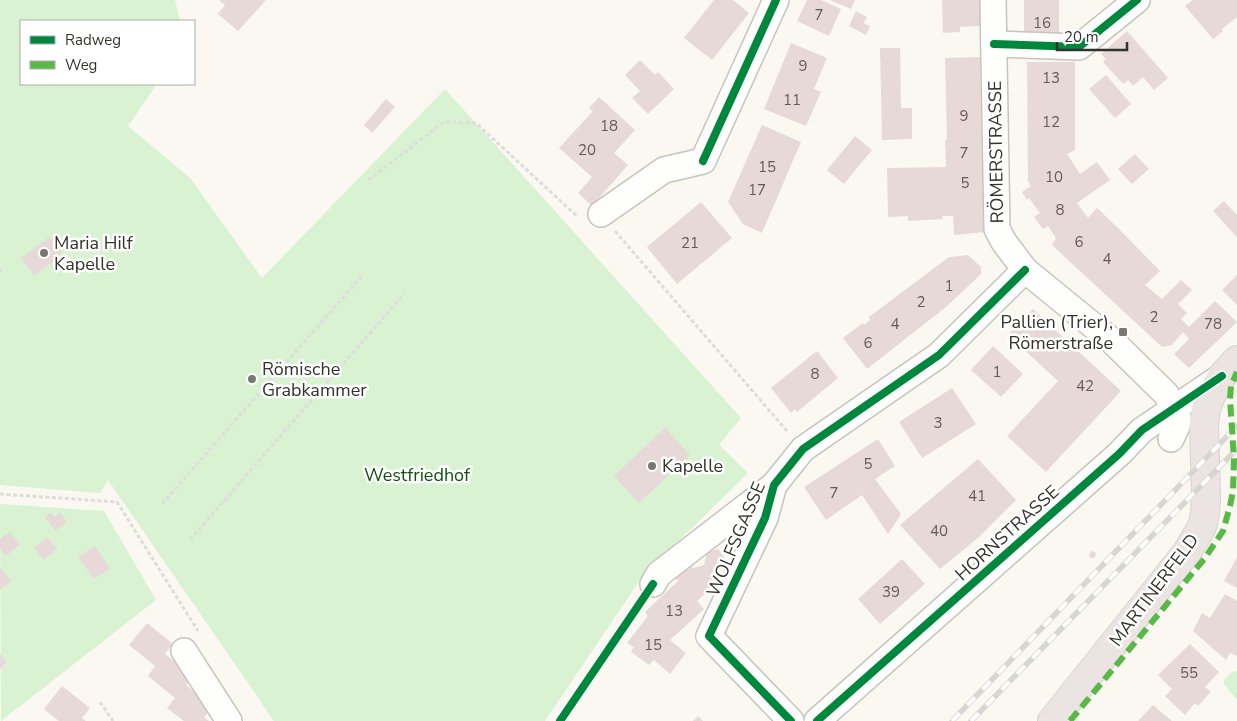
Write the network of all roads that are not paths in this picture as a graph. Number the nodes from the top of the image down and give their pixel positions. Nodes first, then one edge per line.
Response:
1 (776, 0) edge
2 (993, 0) edge
3 (1138, 0) edge
4 (994, 44) junction
5 (600, 214) road end
6 (1025, 270) junction
7 (1229, 368) edge
8 (1174, 408) junction
9 (1171, 439) junction
10 (1204, 440) junction
11 (1119, 454) junction
12 (774, 485) junction
13 (653, 584) dead end
14 (193, 644) road end
15 (229, 721) edge
16 (791, 721) edge
17 (817, 721) edge
18 (1052, 721) edge

1 - 5 street
2 - 4 street, RÖMERSTRASSE
3 - 4 street
4 - 6 street, RÖMERSTRASSE
6 - 8 street, RÖMERSTRASSE
6 - 12 street, WOLFSGASSE
7 - 8 street, HORNSTRASSE
7 - 10 main road, MARTINERFELD
8 - 9 street
8 - 11 street, HORNSTRASSE
9 - 10 street, HORNSTRASSE
9 - 11 street, HORNSTRASSE
10 - 18 main road, MARTINERFELD
11 - 17 street, HORNSTRASSE
12 - 13 street, WOLFSGASSE
12 - 16 street, WOLFSGASSE
14 - 15 street

